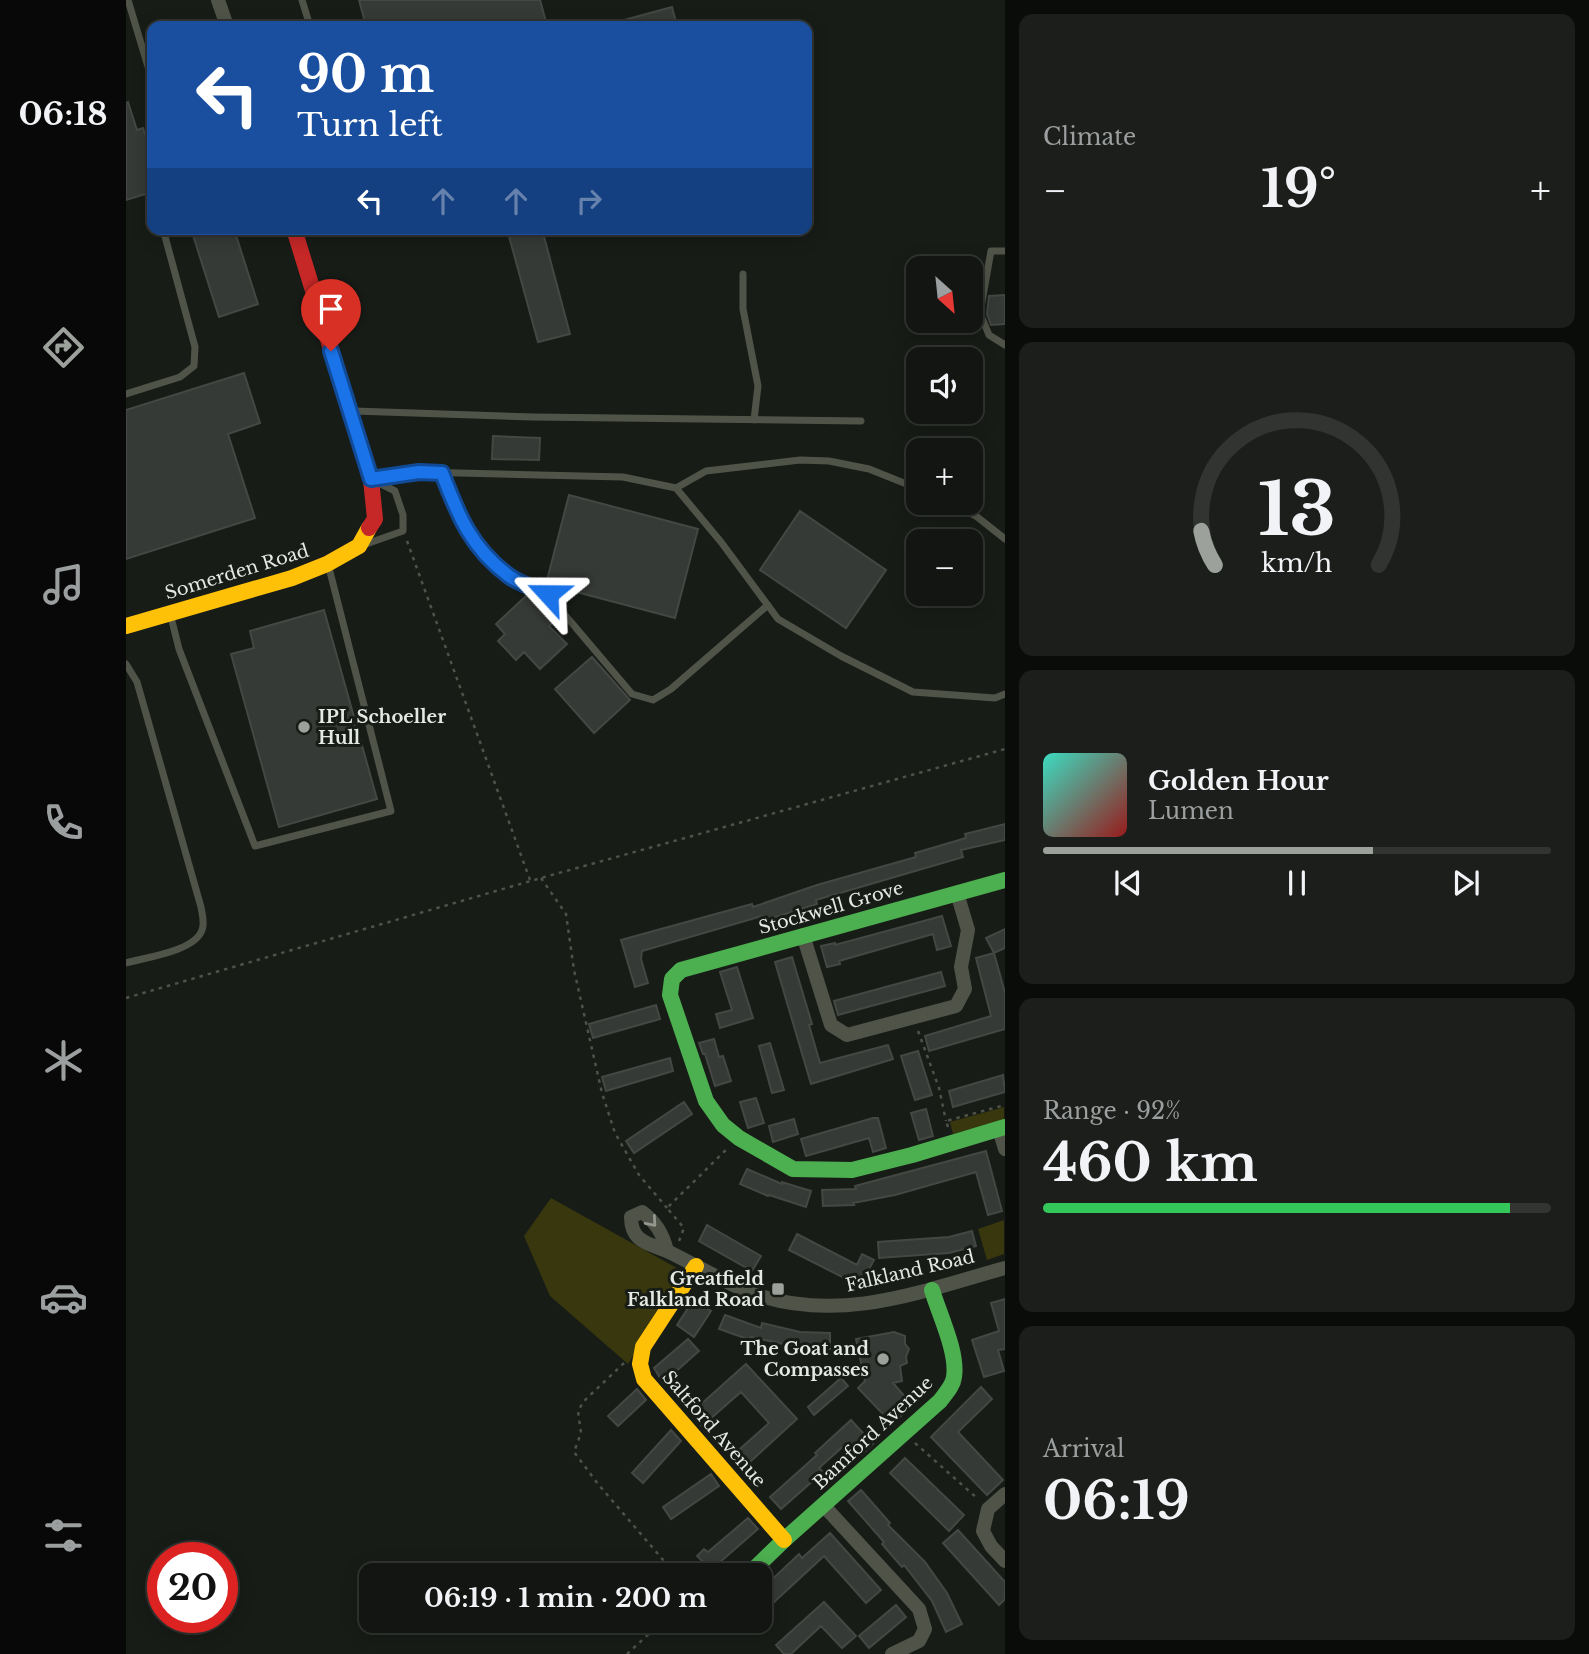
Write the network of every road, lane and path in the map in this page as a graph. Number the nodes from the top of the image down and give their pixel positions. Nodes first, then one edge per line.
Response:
1 (128, 0) edge
2 (218, 0) edge
3 (302, 0) edge
4 (225, 21) edge
5 (308, 21) edge
6 (147, 63) edge
7 (165, 235) edge
8 (296, 235) edge
9 (1004, 251) edge
10 (743, 274) dead end
11 (1004, 345) edge
12 (126, 394) edge
13 (349, 410) junction
14 (754, 420) junction
15 (861, 421) dead end
16 (442, 473) junction
17 (371, 479) junction
18 (906, 484) edge
19 (676, 488) junction
20 (974, 515) edge
21 (403, 531) junction
22 (1004, 539) edge
23 (359, 546) junction
24 (327, 564) junction
25 (768, 605) junction
26 (170, 613) junction
27 (126, 626) edge
28 (126, 664) edge
29 (1004, 694) edge
30 (1004, 750) edge
31 (541, 878) junction
32 (1004, 880) edge
33 (531, 881) junction
34 (957, 893) junction
35 (803, 935) junction
36 (126, 963) edge
37 (126, 998) edge
38 (915, 1018) junction
39 (1004, 1105) edge
40 (946, 1121) junction
41 (1002, 1128) edge
42 (739, 1138) junction
43 (953, 1142) junction
44 (1004, 1149) edge
45 (667, 1208) junction
46 (671, 1252) joint
47 (696, 1266) junction
48 (1004, 1268) edge
49 (932, 1290) junction
50 (641, 1358) junction
51 (904, 1434) junction
52 (1004, 1494) edge
53 (824, 1506) junction
54 (988, 1509) junction
55 (785, 1539) junction
56 (1004, 1561) edge
57 (666, 1563) edge
58 (760, 1563) edge
59 (650, 1633) edge
60 (627, 1654) edge
61 (892, 1654) edge

1 - 6 lane
2 - 4 street
3 - 5 lane
7 - 12 lane
8 - 13 street
9 - 11 lane
10 - 14 lane
13 - 14 lane
13 - 17 street
14 - 15 lane
16 - 17 lane
16 - 19 lane
16 - 25 lane
17 - 21 lane
17 - 23 street
18 - 19 lane
19 - 25 lane
20 - 22 lane
21 - 23 lane
21 - 33 path
23 - 24 street, Somerden Road
24 - 26 street, Somerden Road
24 - 26 lane
25 - 29 lane
26 - 27 street, Somerden Road
28 - 36 lane
30 - 31 path
31 - 33 path
31 - 45 path
32 - 34 street, Stockwell Grove
33 - 37 path
34 - 35 street, Stockwell Grove
34 - 38 street
35 - 38 street
35 - 42 street, Stockwell Grove
38 - 40 path
39 - 40 path
40 - 43 path
41 - 43 street
41 - 44 street
42 - 43 street
42 - 45 path
45 - 46 path
46 - 47 street, Falkland Road
47 - 49 street, Falkland Road
47 - 50 street
48 - 49 street, Falkland Road
49 - 51 street, Bamford Avenue
50 - 55 street, Saltford Avenue
50 - 57 path
51 - 53 street, Bamford Avenue
51 - 54 path
52 - 54 street
53 - 55 street, Bamford Avenue
53 - 61 street
54 - 56 street
55 - 58 street, Bamford Avenue
59 - 60 path

